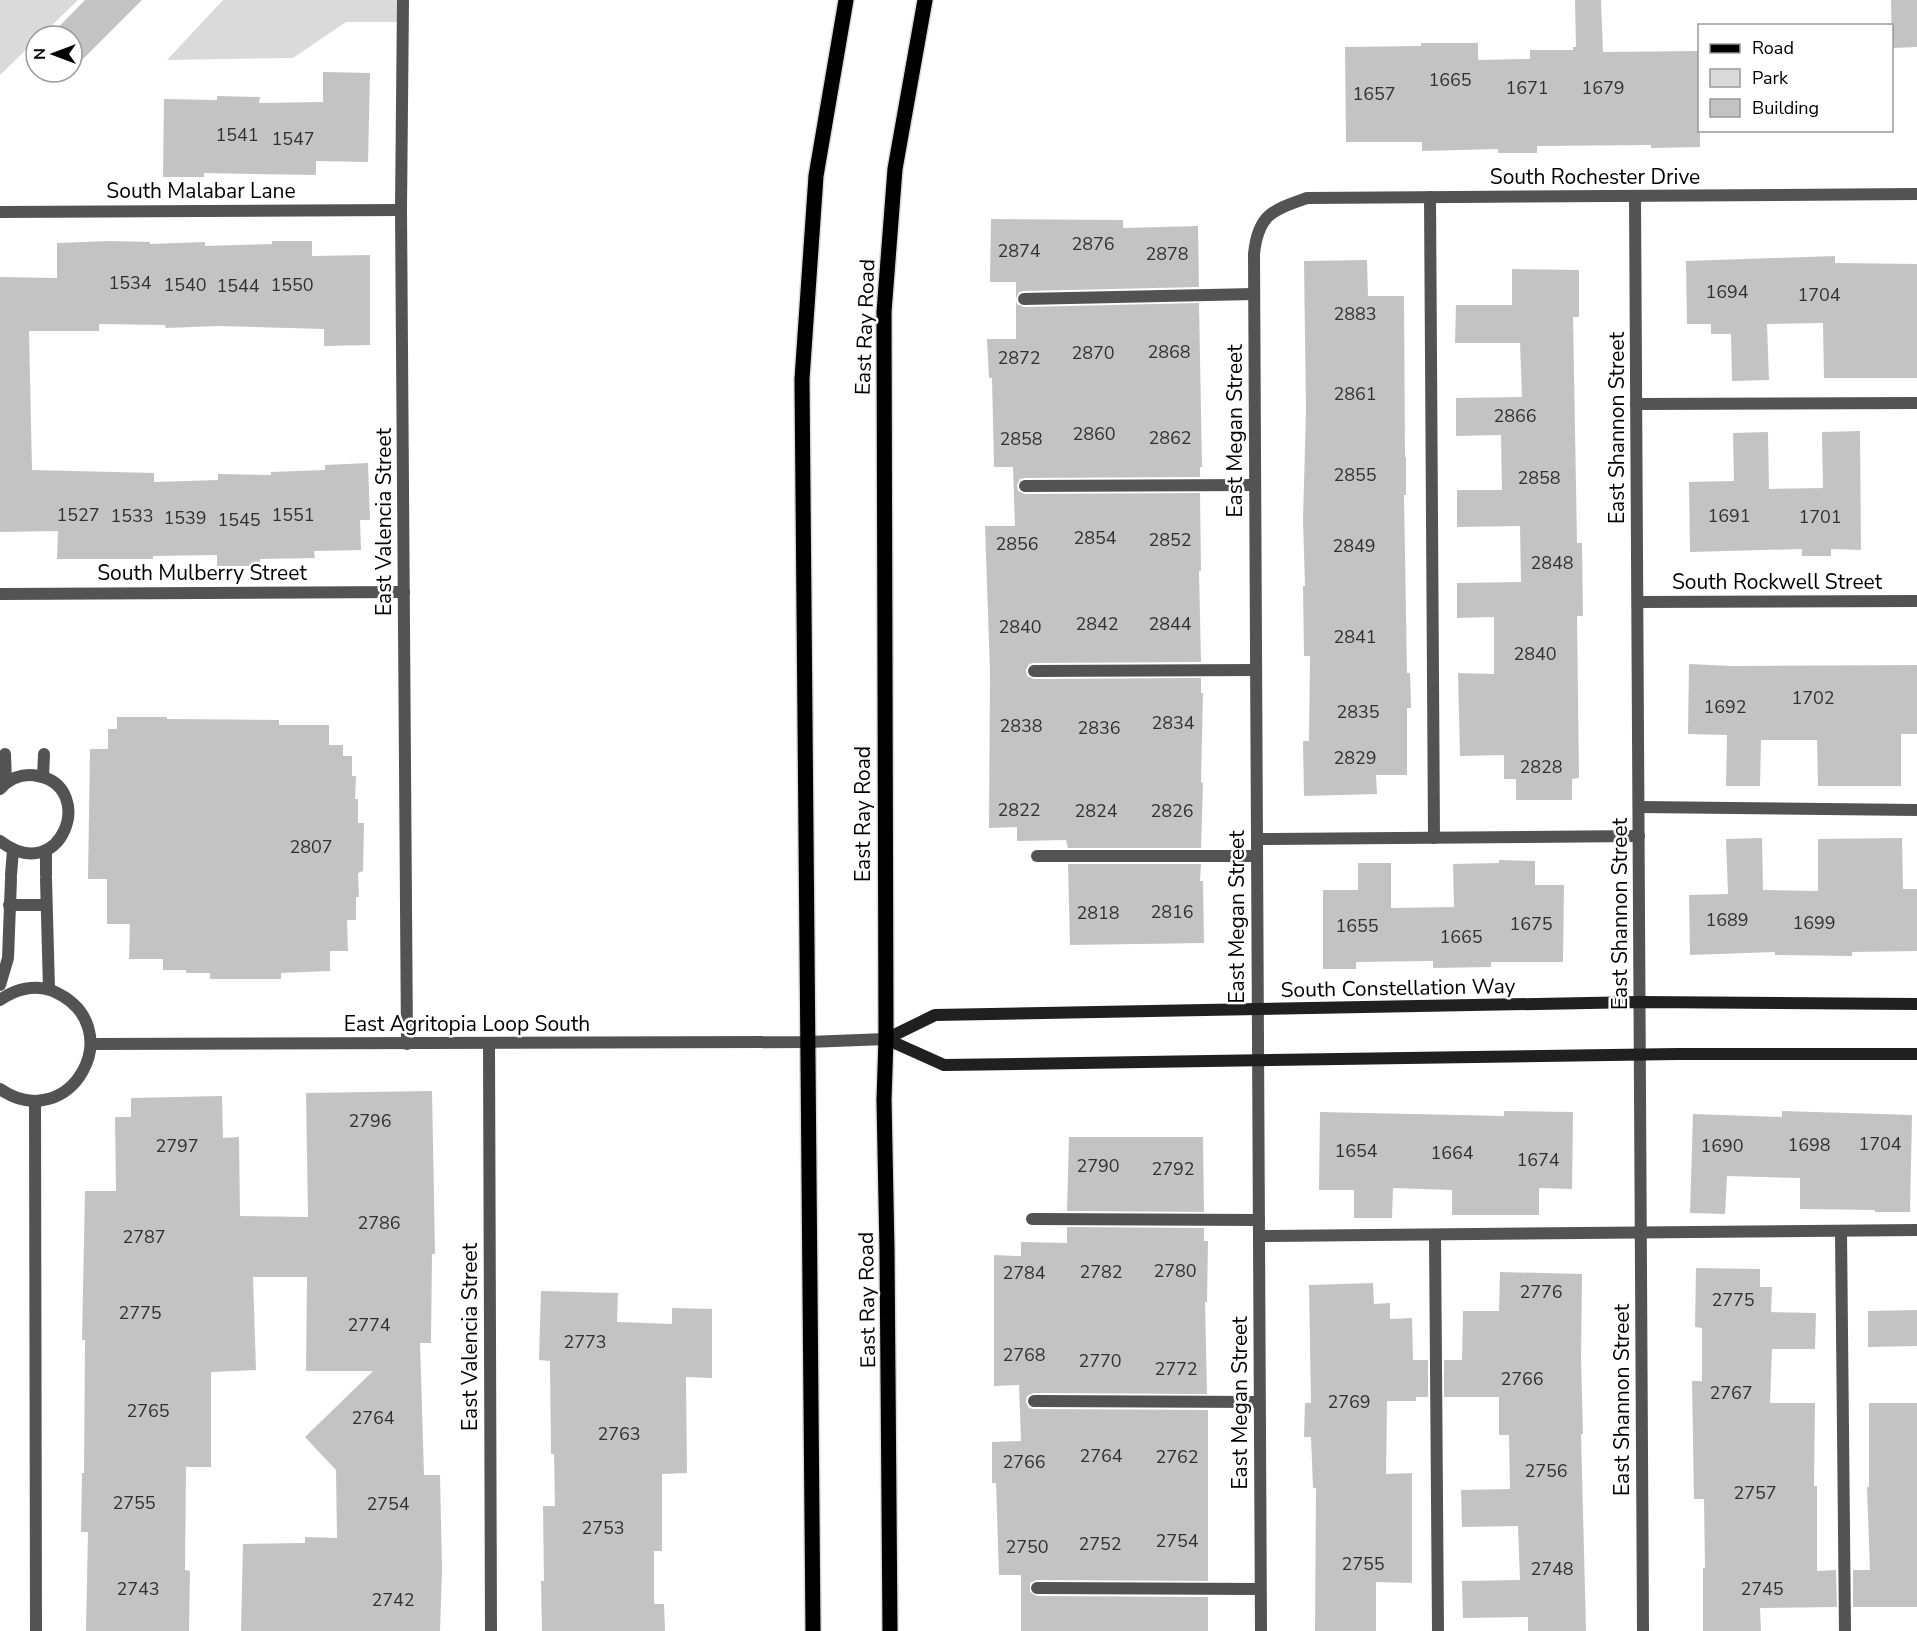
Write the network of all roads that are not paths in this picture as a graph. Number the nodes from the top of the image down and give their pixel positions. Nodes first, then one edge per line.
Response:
1 (403, 0) edge
2 (846, 0) edge
3 (925, 0) edge
4 (1917, 194) edge
5 (1635, 196) junction
6 (1430, 197) junction
7 (1275, 209) joint
8 (401, 210) junction
9 (0, 212) edge
10 (1254, 294) junction
11 (1024, 299) dead end
12 (1917, 403) edge
13 (1636, 404) junction
14 (1255, 485) junction
15 (1025, 486) dead end
16 (404, 592) junction
17 (0, 594) edge
18 (1917, 601) edge
19 (1638, 602) junction
20 (1256, 670) junction
21 (1034, 671) dead end
22 (5, 754) dead end
23 (44, 754) dead end
24 (43, 777) junction
25 (3, 786) edge
26 (1639, 807) junction
27 (1917, 810) edge
28 (1639, 836) junction
29 (1434, 838) junction
30 (1257, 839) junction
31 (0, 841) edge
32 (13, 850) junction
33 (46, 850) junction
34 (1037, 856) dead end
35 (1257, 856) junction
36 (9, 905) junction
37 (46, 905) junction
38 (0, 985) edge
39 (49, 989) junction
40 (0, 1000) edge
41 (1640, 1002) junction
42 (1917, 1004) edge
43 (1257, 1010) junction
44 (886, 1039) junction
45 (843, 1041) joint
46 (808, 1042) junction
47 (489, 1043) junction
48 (91, 1044) junction
49 (407, 1044) junction
50 (1917, 1054) edge
51 (1640, 1055) junction
52 (1258, 1059) junction
53 (0, 1089) edge
54 (35, 1101) junction
55 (1032, 1219) dead end
56 (1259, 1220) junction
57 (1917, 1230) edge
58 (1840, 1231) junction
59 (1641, 1233) junction
60 (1435, 1235) junction
61 (1259, 1236) junction
62 (1034, 1401) dead end
63 (1259, 1402) junction
64 (1038, 1588) dead end
65 (1260, 1589) junction
66 (36, 1631) edge
67 (491, 1631) edge
68 (813, 1631) edge
69 (890, 1631) edge
70 (1261, 1631) edge
71 (1438, 1631) edge
72 (1643, 1631) edge
73 (1845, 1631) edge

1 - 8 street, East Valencia Street
2 - 46 main road
3 - 44 main road, East Ray Road
4 - 5 street, South Rochester Drive
5 - 6 street, South Rochester Drive
5 - 13 street, East Shannon Street
6 - 7 street, South Rochester Drive
6 - 29 street
7 - 10 street, East Megan Street
8 - 9 street, South Malabar Lane
8 - 16 street, East Valencia Street
10 - 11 street
10 - 14 street, East Megan Street
12 - 13 street
13 - 19 street, East Shannon Street
14 - 15 street
14 - 20 street, East Megan Street
16 - 17 street, South Mulberry Street
16 - 49 street, East Valencia Street
18 - 19 street, South Rockwell Street
19 - 26 street, East Shannon Street
20 - 21 street
20 - 30 street, East Megan Street
22 - 25 street
23 - 24 street
24 - 25 street
24 - 33 street
26 - 27 street
26 - 28 street, East Shannon Street
28 - 29 street
28 - 41 street, East Shannon Street
29 - 30 street
30 - 35 street, East Megan Street
31 - 32 street
32 - 33 street
32 - 36 street
33 - 37 street
34 - 35 street
35 - 43 street, East Megan Street
36 - 37 street
36 - 38 street
37 - 39 street
39 - 40 street
39 - 48 street
41 - 42 street, South Constellation Way
41 - 43 street, South Constellation Way
41 - 51 street, East Shannon Street
43 - 44 street, South Constellation Way
43 - 52 street, East Megan Street
44 - 45 street, South Constellation Way
44 - 52 street, South Constellation Way
44 - 69 main road, East Ray Road
45 - 46 street, East Agritopia Loop South
46 - 47 street, East Agritopia Loop South
46 - 68 main road
47 - 49 street, East Agritopia Loop South
47 - 67 street, East Valencia Street
48 - 49 street, East Agritopia Loop South
48 - 54 street
50 - 51 street, South Constellation Way
51 - 52 street, South Constellation Way
51 - 59 street, East Shannon Street
52 - 56 street, East Megan Street
53 - 54 street
54 - 66 street
55 - 56 street
56 - 61 street, East Megan Street
57 - 58 street
58 - 59 street
58 - 73 street
59 - 60 street
59 - 72 street, East Shannon Street
60 - 61 street
60 - 71 street
61 - 63 street, East Megan Street
62 - 63 street
63 - 65 street, East Megan Street
64 - 65 street
65 - 70 street, East Megan Street

